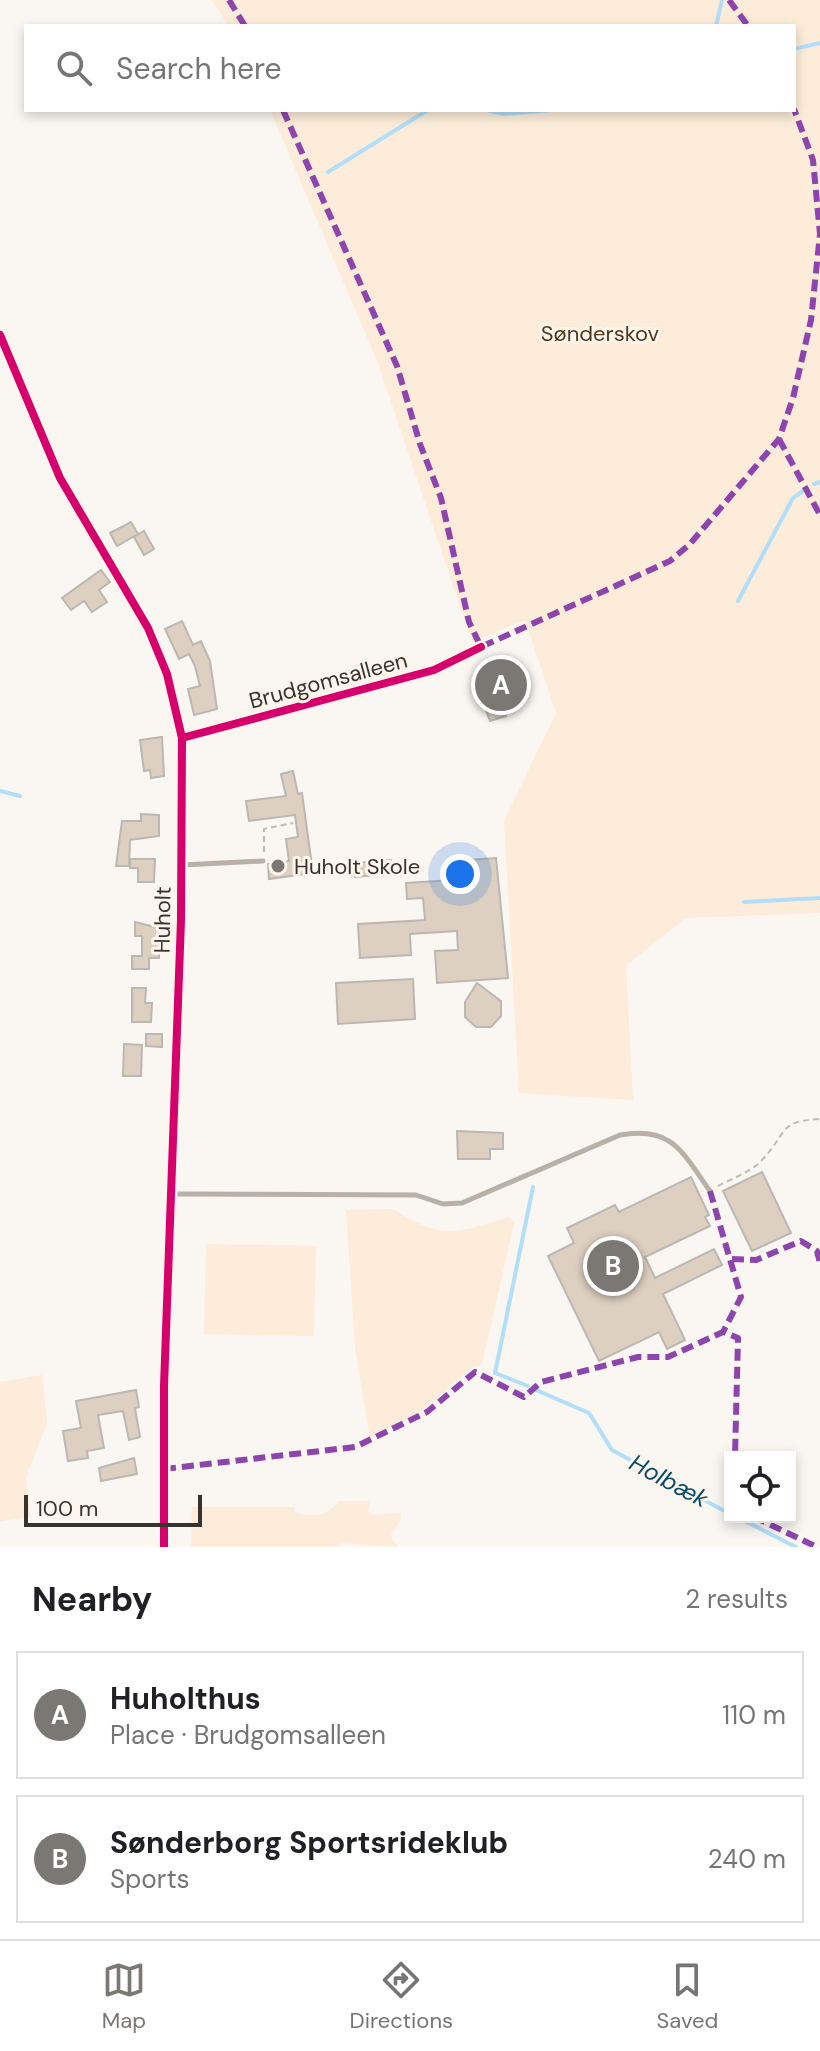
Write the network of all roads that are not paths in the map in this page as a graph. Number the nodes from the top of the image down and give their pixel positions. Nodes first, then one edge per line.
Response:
1 (0, 335) edge
2 (481, 647) dead end
3 (182, 738) junction
4 (263, 861) road end
5 (181, 865) junction
6 (710, 1191) road end
7 (171, 1194) junction
8 (164, 1547) edge

1 - 3 street, Huholt
2 - 3 street, Brudgomsalleen
3 - 5 street, Huholt
4 - 5 lane
5 - 7 street, Huholt
6 - 7 lane
7 - 8 street, Huholt

